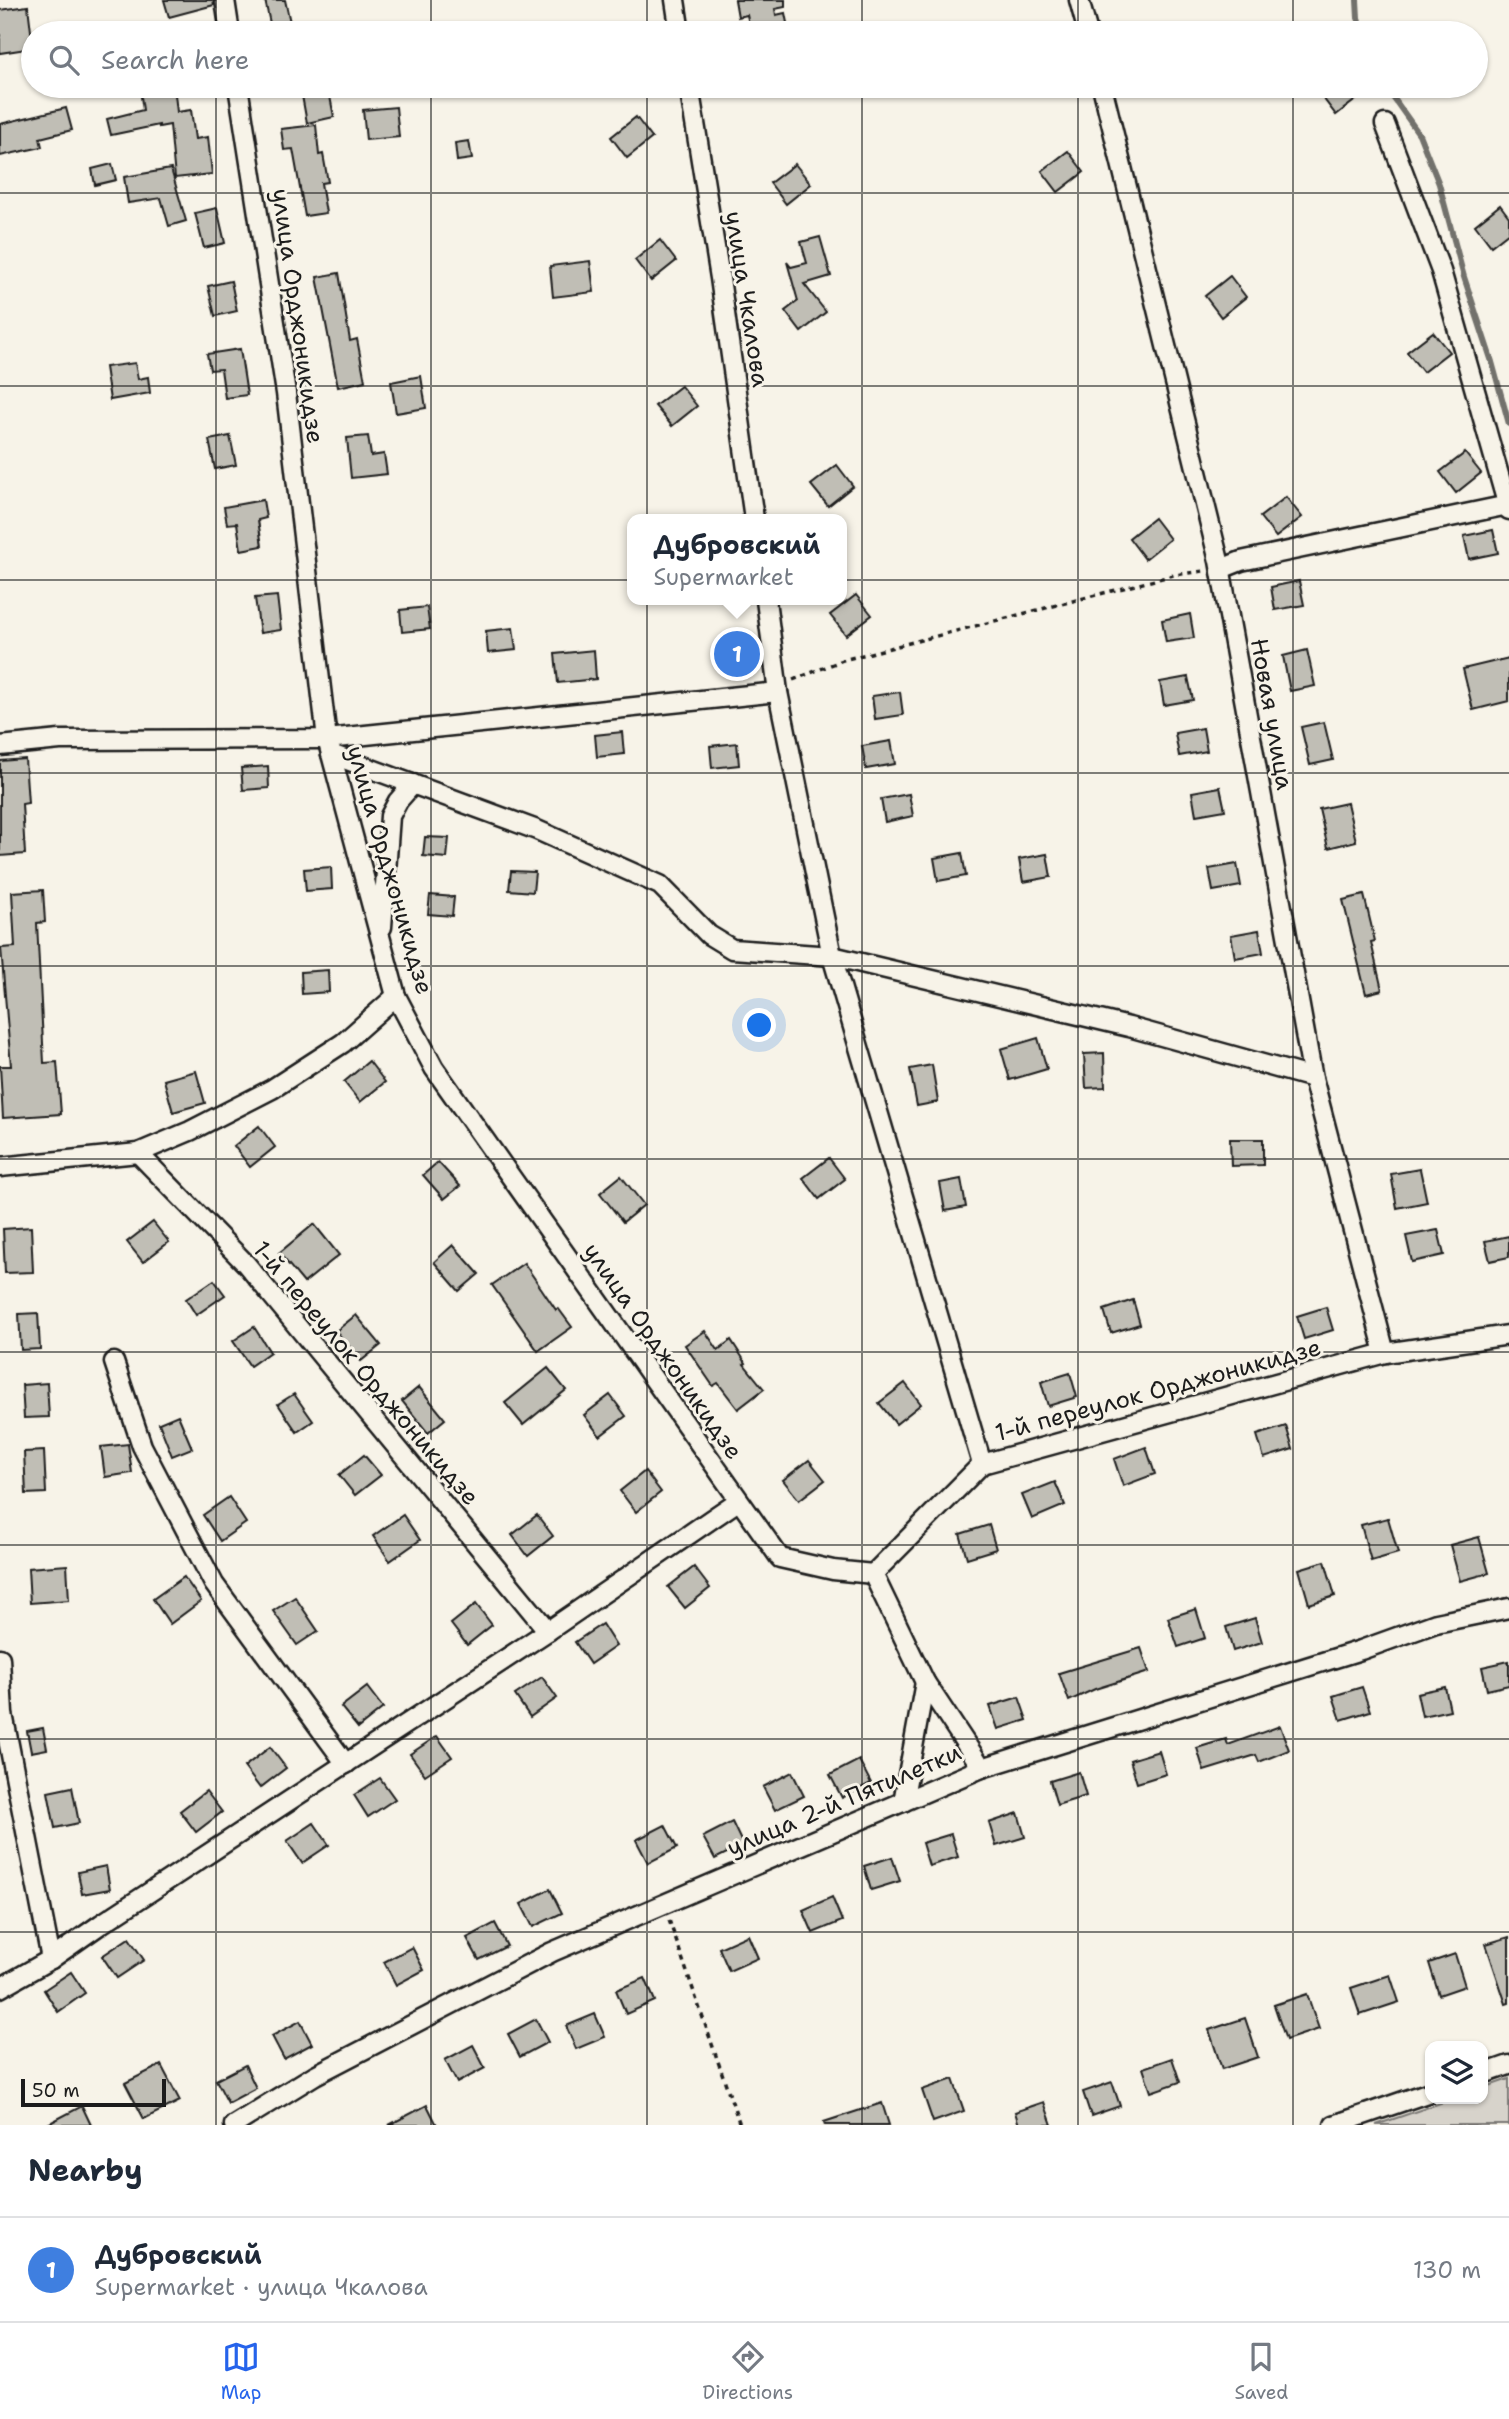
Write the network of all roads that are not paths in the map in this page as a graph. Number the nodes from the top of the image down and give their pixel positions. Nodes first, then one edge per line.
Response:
1 (225, 0) edge
2 (675, 0) edge
3 (1079, 0) edge
4 (228, 21) edge
5 (678, 21) edge
6 (1085, 21) edge
7 (240, 98) edge
8 (691, 98) edge
9 (1105, 98) edge
10 (1385, 124) dead end
11 (1508, 507) edge
12 (753, 514) edge
13 (1221, 569) junction
14 (767, 605) edge
15 (778, 689) junction
16 (0, 746) edge
17 (329, 747) junction
18 (412, 784) junction
19 (382, 941) junction
20 (832, 956) junction
21 (396, 996) junction
22 (1313, 1077) junction
23 (138, 1153) junction
24 (0, 1167) edge
25 (1509, 1335) edge
26 (1385, 1353) junction
27 (114, 1362) dead end
28 (982, 1464) junction
29 (738, 1501) junction
30 (873, 1574) junction
31 (1509, 1608) edge
32 (548, 1631) junction
33 (0, 1658) edge
34 (925, 1682) junction
35 (346, 1764) junction
36 (982, 1768) junction
37 (903, 1802) junction
38 (51, 1959) junction
39 (0, 1988) edge
40 (1509, 2064) edge
41 (1488, 2072) edge
42 (1425, 2095) edge
43 (1381, 2117) edge
44 (234, 2125) edge
45 (1334, 2125) edge

1 - 4 street
2 - 5 street
3 - 6 street
7 - 17 street, улица Орджоникидзе
8 - 12 street, улица Чкалова
9 - 13 street, Новая улица
10 - 11 street
11 - 13 street
13 - 22 street, Новая улица
14 - 15 street
15 - 17 street
15 - 20 street
16 - 17 street
17 - 18 street
17 - 19 street, улица Орджоникидзе
18 - 19 street
18 - 20 street
19 - 21 street, улица Орджоникидзе
20 - 22 street
20 - 28 street
21 - 23 street
21 - 29 street, улица Орджоникидзе
22 - 26 street, Новая улица
23 - 24 street
23 - 32 street, 1-й переулок Орджоникидзе
25 - 26 street, 1-й переулок Орджоникидзе
26 - 28 street, 1-й переулок Орджоникидзе
27 - 35 street
28 - 30 street, 1-й переулок Орджоникидзе
29 - 30 street, улица Орджоникидзе
29 - 32 street
30 - 34 street
31 - 36 street, улица 2-й Пятилетки
32 - 35 street
33 - 38 street
34 - 36 street
34 - 37 street
35 - 38 street
36 - 37 street, улица 2-й Пятилетки
37 - 44 street, улица 2-й Пятилетки
38 - 39 street
40 - 41 street
42 - 43 street
43 - 45 street

